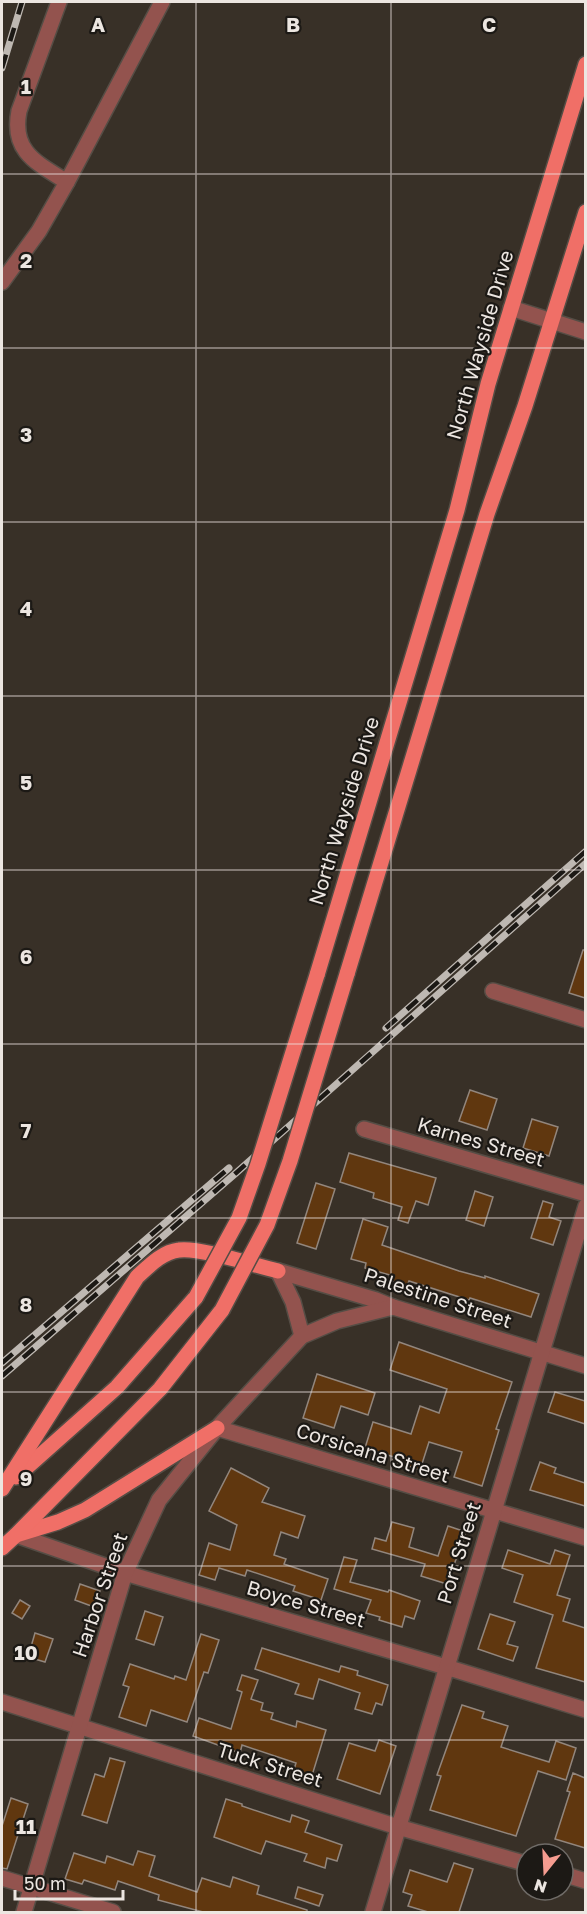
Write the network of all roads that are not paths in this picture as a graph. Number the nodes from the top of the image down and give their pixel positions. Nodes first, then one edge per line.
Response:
1 (59, 2) edge
2 (162, 2) edge
3 (585, 64) edge
4 (68, 182) junction
5 (585, 212) edge
6 (2, 282) edge
7 (511, 308) junction
8 (553, 322) junction
9 (585, 331) edge
10 (493, 992) dead end
11 (585, 1020) edge
12 (364, 1129) dead end
13 (585, 1194) edge
14 (585, 1206) edge
15 (278, 1271) junction
16 (393, 1307) junction
17 (302, 1336) junction
18 (541, 1353) junction
19 (585, 1366) edge
20 (217, 1428) junction
21 (2, 1489) edge
22 (494, 1510) junction
23 (16, 1535) junction
24 (585, 1538) edge
25 (2, 1548) edge
26 (125, 1573) junction
27 (446, 1666) junction
28 (2, 1702) edge
29 (585, 1710) edge
30 (79, 1728) junction
31 (398, 1827) junction
32 (515, 1861) edge
33 (2, 1878) edge
34 (33, 1888) junction
35 (24, 1912) edge
36 (113, 1912) edge
37 (373, 1912) edge

1 - 4 street
2 - 4 street
3 - 7 main road, North Wayside Drive
4 - 6 street
5 - 8 main road
7 - 8 street
7 - 21 main road, North Wayside Drive, bridge
8 - 9 street
8 - 23 main road, bridge
10 - 11 street
12 - 13 street, Karnes Street
14 - 18 street, Port Street
15 - 16 street, Palestine Street
15 - 17 street
15 - 21 main road
16 - 17 street
16 - 18 street, Palestine Street
17 - 20 street, Harbor Street
18 - 19 street, Palestine Street
18 - 22 street, Port Street
20 - 22 street, Corsicana Street
20 - 23 main road
20 - 26 street, Harbor Street
22 - 24 street, Corsicana Street
22 - 27 street, Port Street
23 - 25 main road
23 - 26 street, Boyce Street
26 - 27 street, Boyce Street
26 - 30 street, Harbor Street
27 - 29 street, Boyce Street
27 - 31 street, Port Street
28 - 30 street, Tuck Street
30 - 31 street, Tuck Street
30 - 34 street, Harbor Street
31 - 32 street, Tuck Street
31 - 37 street, Port Street
33 - 34 street
34 - 35 street, Harbor Street
34 - 36 street

